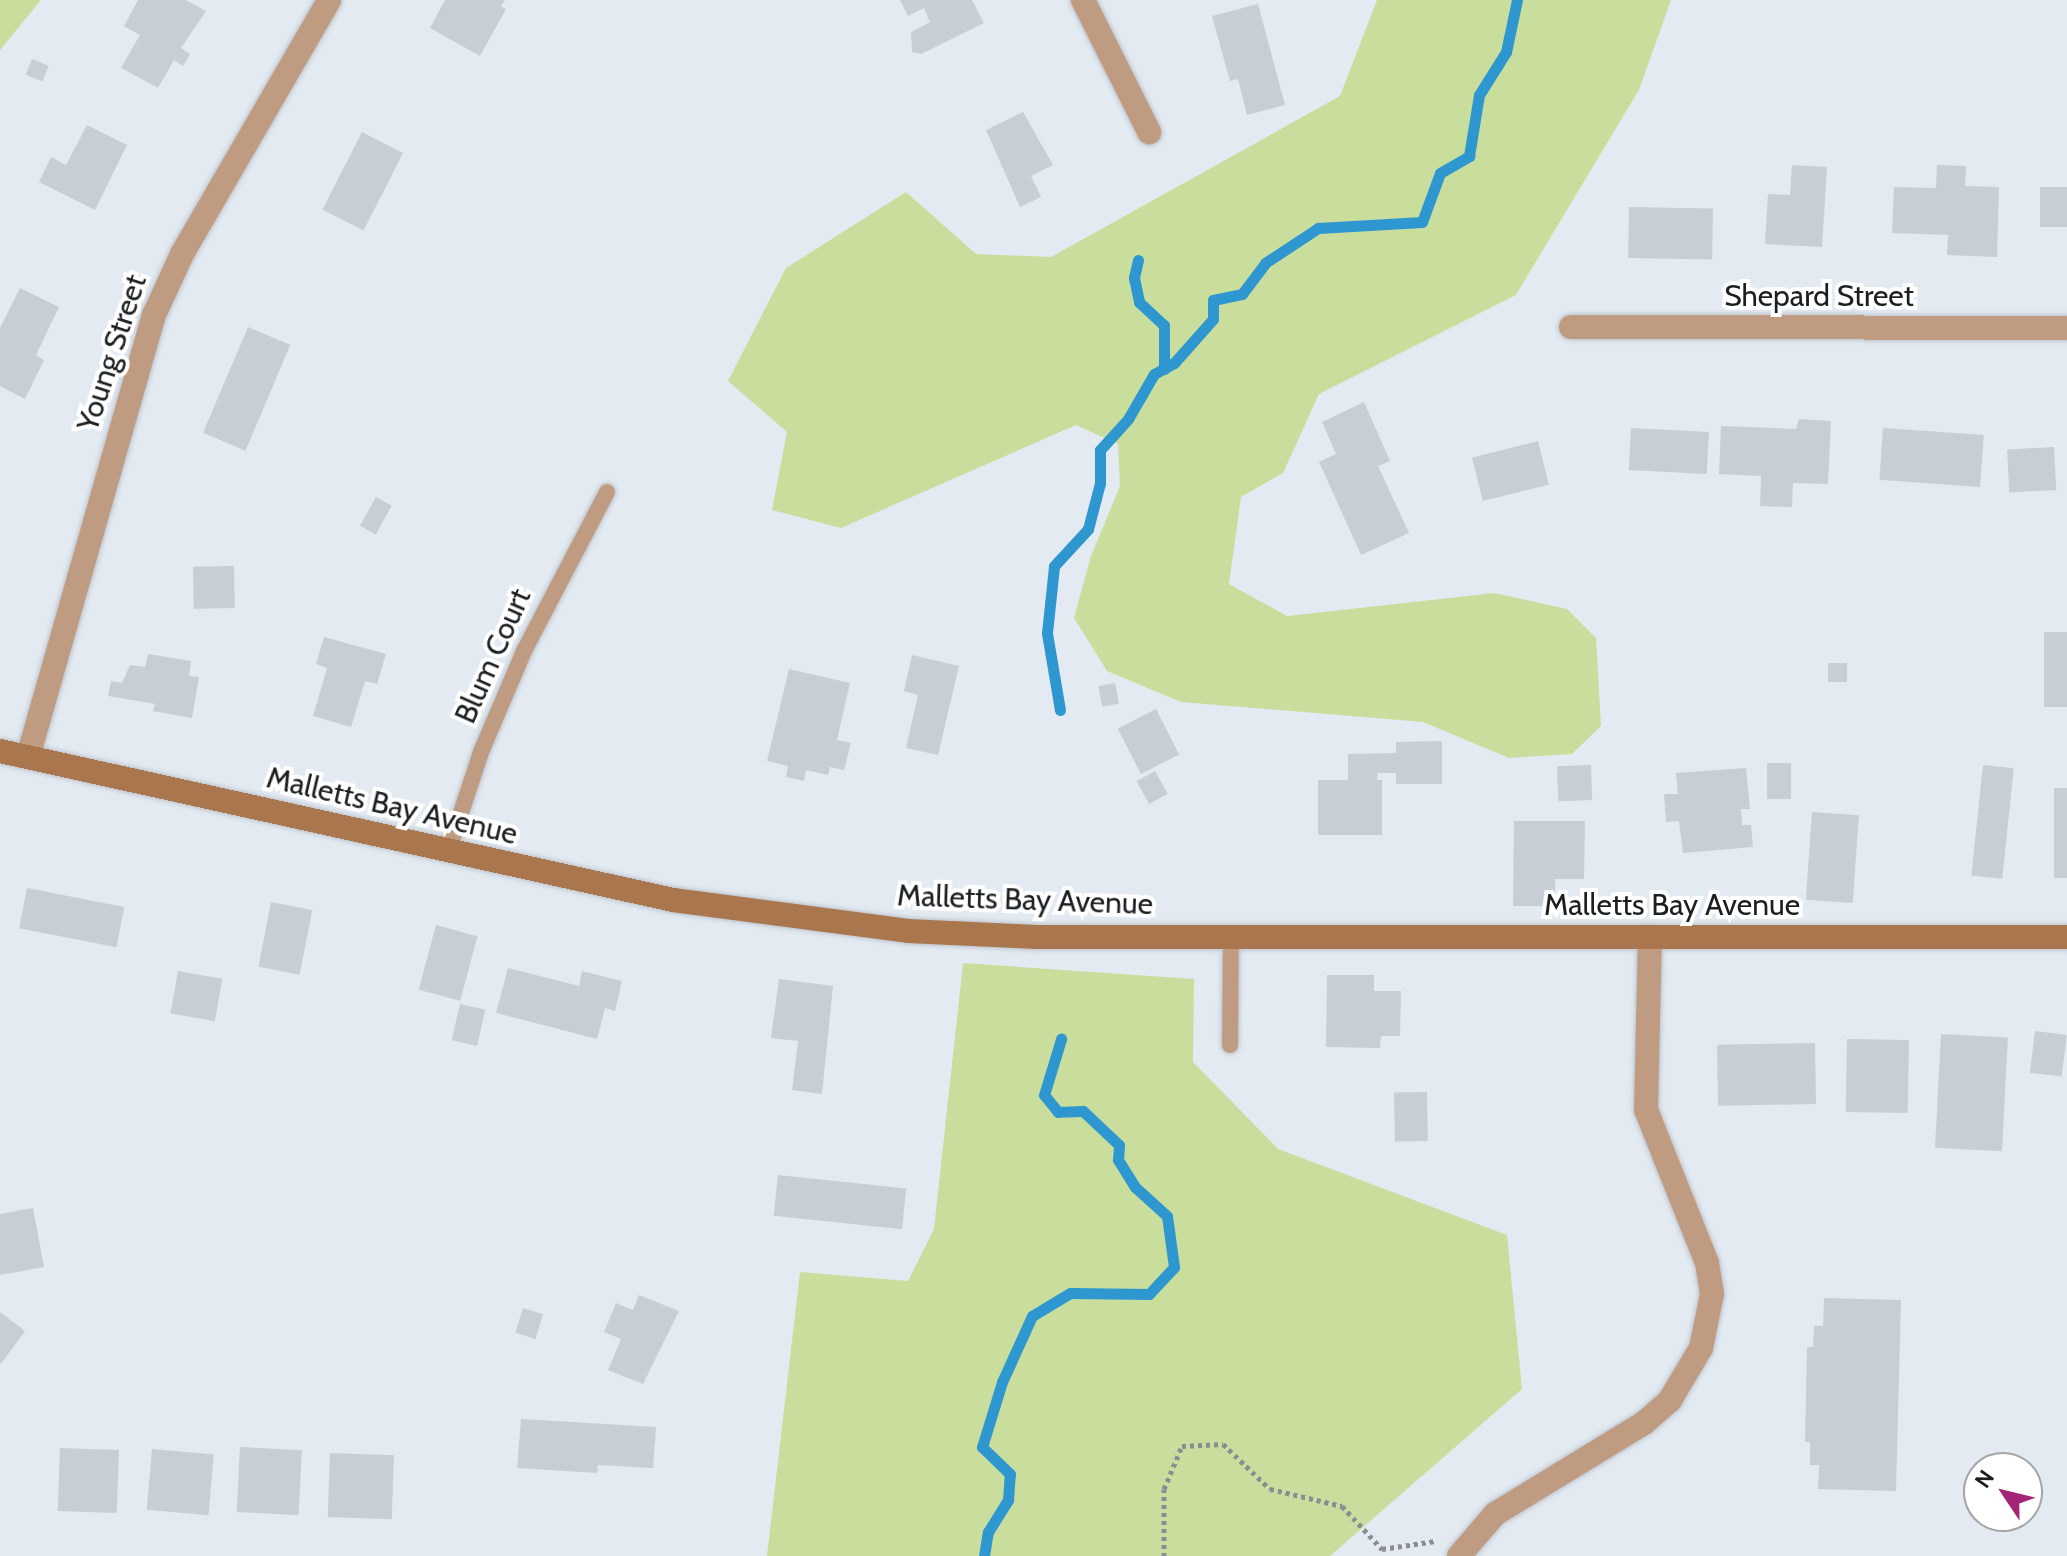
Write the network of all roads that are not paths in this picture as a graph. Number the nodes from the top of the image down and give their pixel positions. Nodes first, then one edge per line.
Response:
1 (329, 0) edge
2 (1083, 0) edge
3 (1149, 132) dead end
4 (1571, 327) dead end
5 (2067, 328) edge
6 (607, 492) dead end
7 (0, 751) edge
8 (28, 757) junction
9 (448, 852) junction
10 (1231, 937) junction
11 (1650, 937) junction
12 (2067, 937) edge
13 (1230, 1045) dead end
14 (1459, 1556) edge

1 - 8 street, Young Street
2 - 3 street
4 - 5 street, Shepard Street
6 - 9 lane, Blum Court
7 - 8 street, Malletts Bay Avenue
8 - 9 street, Malletts Bay Avenue
9 - 10 street, Malletts Bay Avenue
10 - 11 street, Malletts Bay Avenue
10 - 13 lane
11 - 12 street, Malletts Bay Avenue
11 - 14 street

